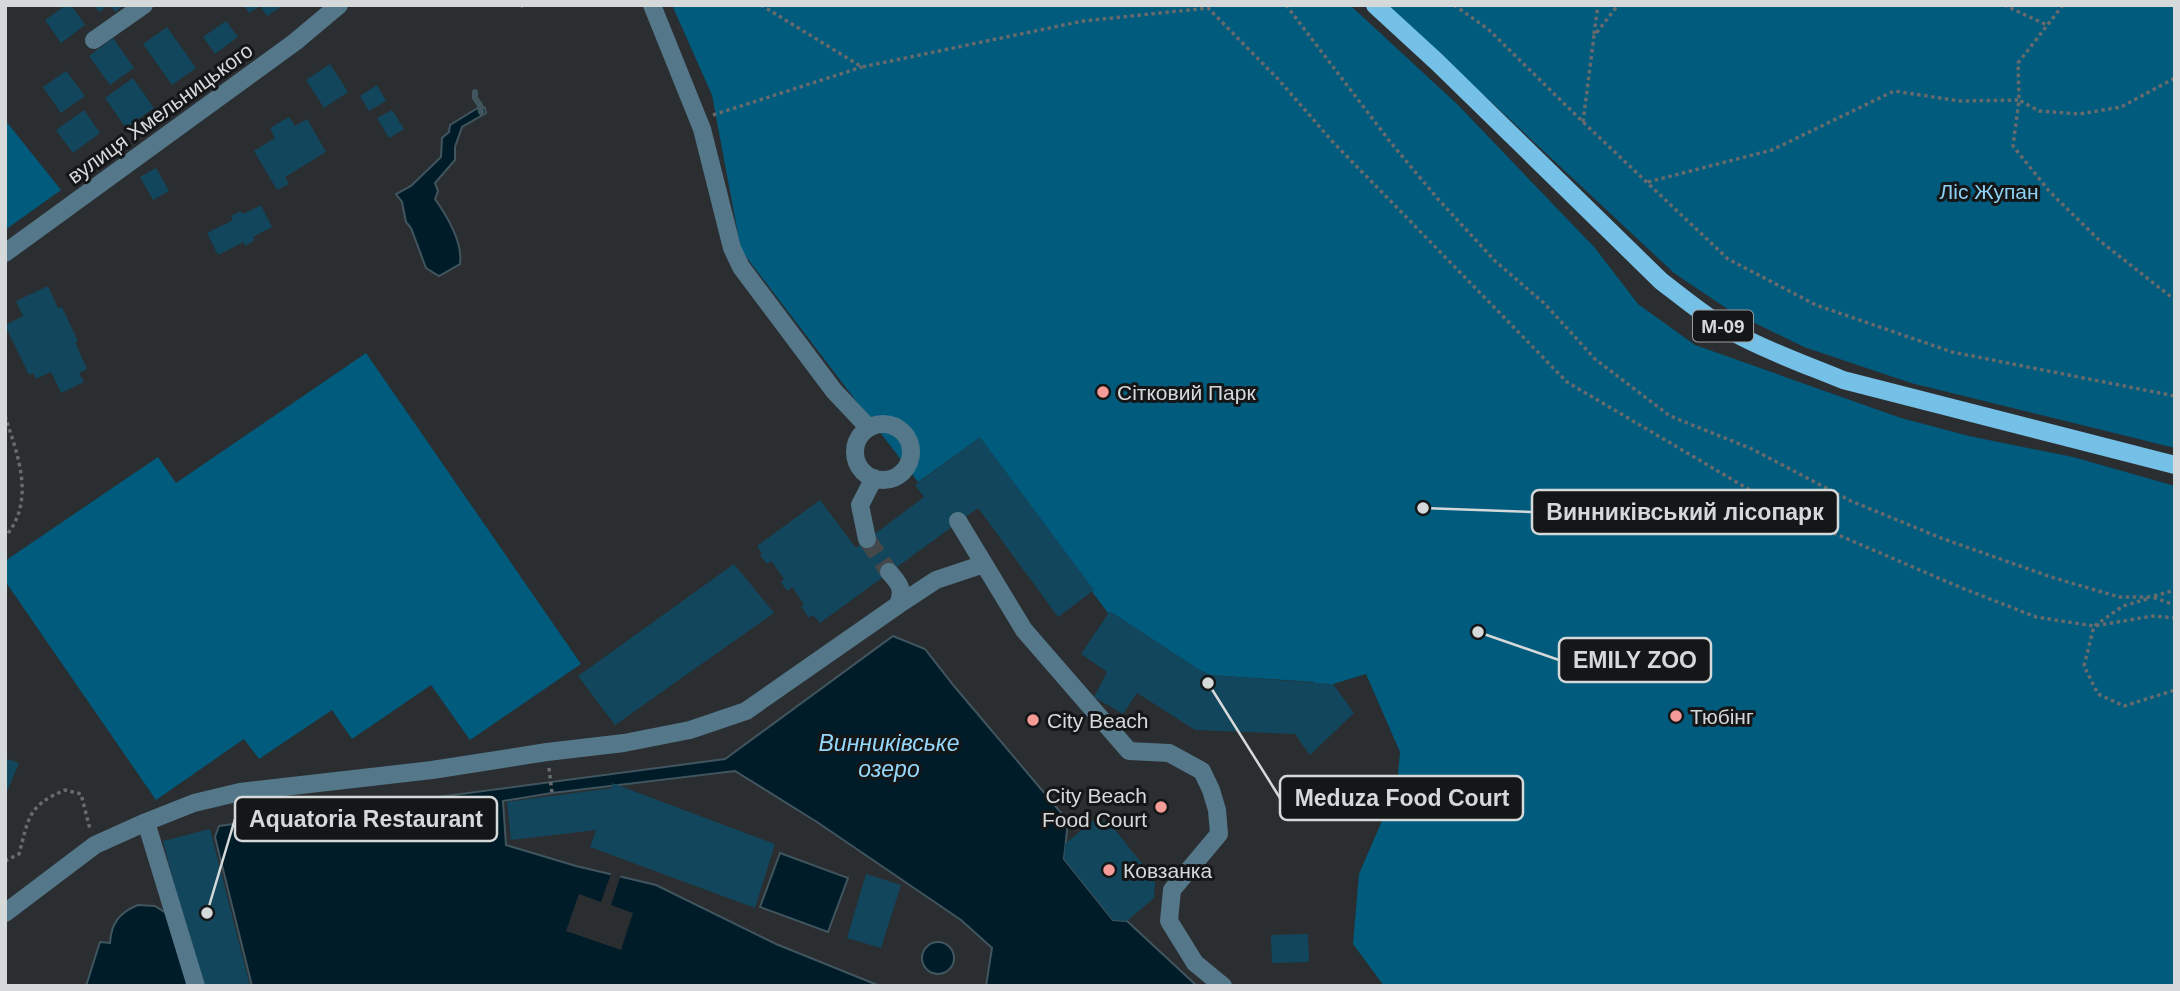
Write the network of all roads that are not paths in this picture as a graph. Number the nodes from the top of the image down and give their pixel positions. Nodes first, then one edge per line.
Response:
1 (144, 5) edge
2 (339, 5) edge
3 (652, 5) edge
4 (1375, 5) edge
5 (94, 40) dead end
6 (5, 253) edge
7 (868, 427) junction
8 (2175, 465) edge
9 (874, 478) junction
10 (958, 521) dead end
11 (867, 539) tunnel mouth
12 (984, 564) junction
13 (889, 572) tunnel mouth
14 (898, 605) junction
15 (146, 822) junction
16 (5, 913) edge
17 (196, 986) edge
18 (1223, 986) edge

1 - 5 street
2 - 6 street, вулиця Хмельницького
3 - 7 street
4 - 8 main road, М-09
7 - 9 street
7 - 9 street
9 - 11 street
10 - 12 street
12 - 14 street
12 - 18 street
13 - 14 street
14 - 15 street
15 - 16 street
15 - 17 street

